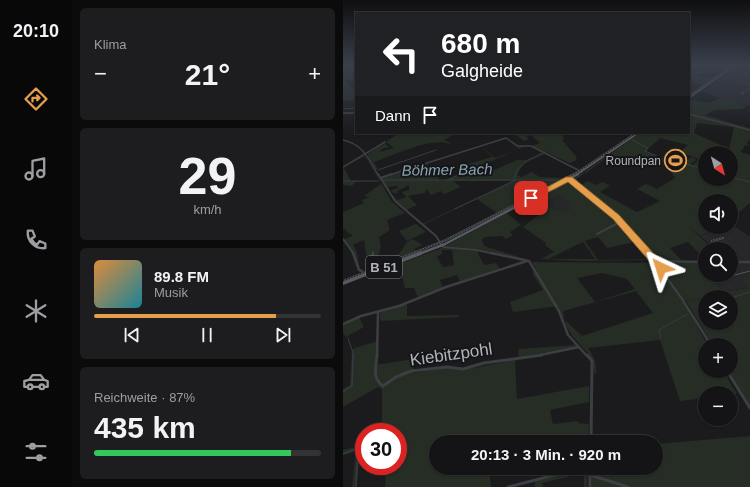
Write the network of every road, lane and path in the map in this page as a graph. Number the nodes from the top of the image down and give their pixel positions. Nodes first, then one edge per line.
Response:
1 (703, 88) edge
2 (750, 88) edge
3 (743, 92) dead end
4 (690, 93) edge
5 (695, 93) junction
6 (690, 97) edge
7 (343, 113) edge
8 (355, 113) edge
9 (690, 114) edge
10 (750, 130) edge
11 (637, 134) edge
12 (343, 140) edge
13 (385, 142) dead end
14 (367, 154) junction
15 (343, 167) edge
16 (582, 172) junction
17 (380, 178) junction
18 (569, 178) junction
19 (565, 181) junction
20 (572, 181) junction
21 (620, 222) junction
22 (597, 234) dead end
23 (343, 239) edge
24 (440, 244) junction
25 (373, 252) dead end
26 (529, 261) junction
27 (655, 261) junction
28 (698, 262) edge
29 (738, 262) edge
30 (750, 262) edge
31 (362, 271) dead end
32 (369, 271) junction
33 (343, 283) edge
34 (378, 312) junction
35 (343, 324) edge
36 (707, 338) edge
37 (579, 346) junction
38 (731, 378) edge
39 (750, 408) edge
40 (591, 435) edge
41 (555, 475) edge
42 (590, 475) joint
43 (508, 487) edge
44 (590, 487) edge
45 (629, 487) edge

1 - 5 main road
2 - 3 street
4 - 5 street
5 - 6 main road
7 - 8 street
9 - 10 street
11 - 16 main road, B 51
12 - 14 street
13 - 14 street
14 - 15 street
14 - 17 street
16 - 17 street
16 - 18 main road, B 51
17 - 24 street
18 - 19 main road, B 51
18 - 20 street
19 - 20 street
19 - 24 main road, B 51
20 - 21 street
21 - 22 street
21 - 27 street
23 - 31 street
24 - 26 street
24 - 32 main road, B 51
25 - 32 street
26 - 34 street
26 - 37 street
27 - 28 street
27 - 36 street
29 - 30 street
32 - 33 main road, B 51
34 - 35 street
34 - 37 street, Kiebitzpohl
37 - 40 street
38 - 39 street
41 - 43 street
42 - 44 street
42 - 45 street

